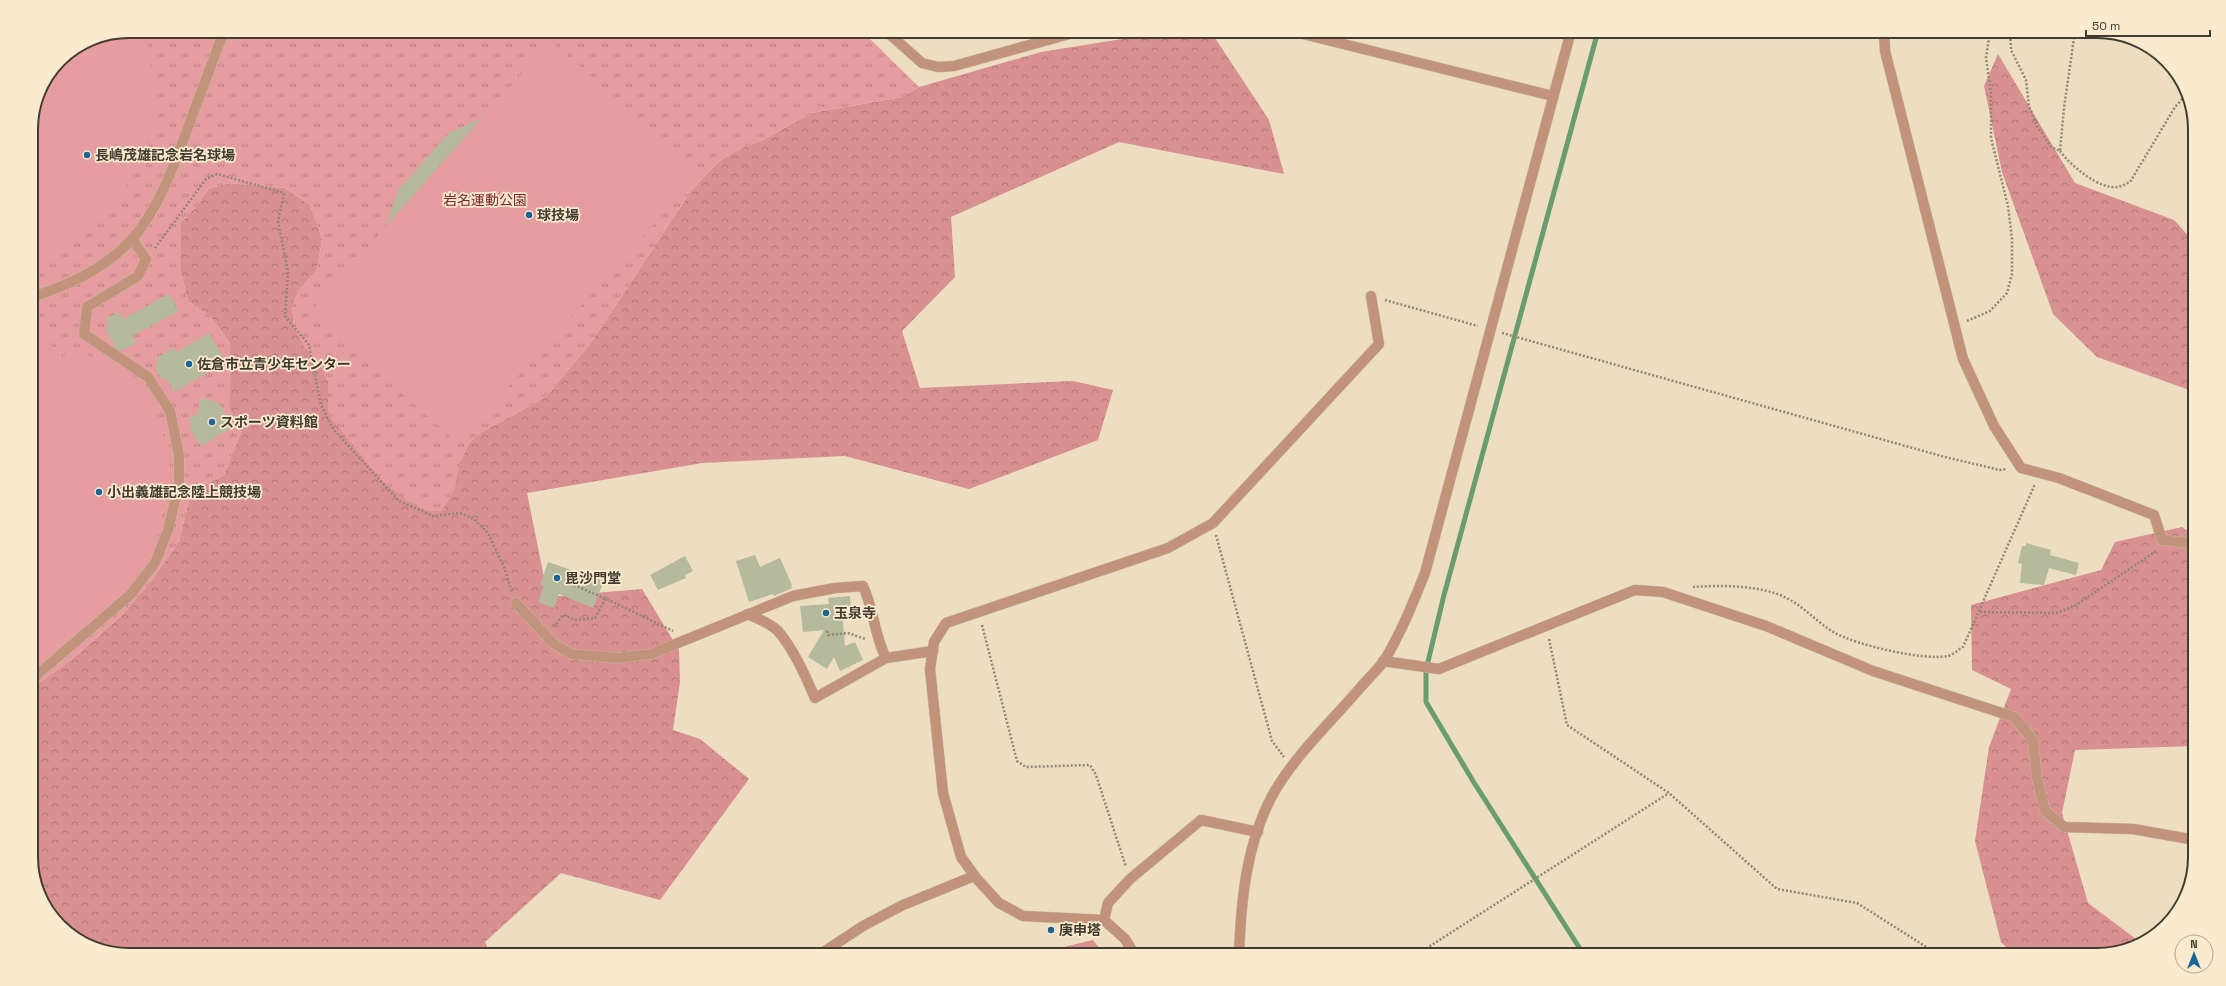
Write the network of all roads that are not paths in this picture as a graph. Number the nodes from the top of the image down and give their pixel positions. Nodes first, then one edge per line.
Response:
1 (221, 38) edge
2 (894, 38) edge
3 (1055, 38) edge
4 (1319, 38) edge
5 (1569, 38) edge
6 (1884, 38) edge
7 (1553, 96) junction
8 (132, 239) junction
9 (38, 294) edge
10 (1371, 296) road end
11 (2188, 543) edge
12 (516, 603) road end
13 (748, 614) junction
14 (932, 651) junction
15 (886, 658) junction
16 (1383, 661) junction
17 (38, 674) edge
18 (1258, 832) junction
19 (2188, 839) edge
20 (974, 876) junction
21 (1104, 920) junction
22 (829, 948) edge
23 (1131, 948) edge
24 (1240, 948) edge

1 - 8 street
2 - 3 street
4 - 7 street
5 - 7 street
6 - 11 street
7 - 16 street
8 - 9 street
8 - 17 street
10 - 14 street
12 - 13 street
13 - 15 street
13 - 15 street
14 - 15 street
14 - 20 street
16 - 18 street
16 - 19 street
18 - 21 street
18 - 24 street
20 - 21 street
20 - 22 street
21 - 23 street

